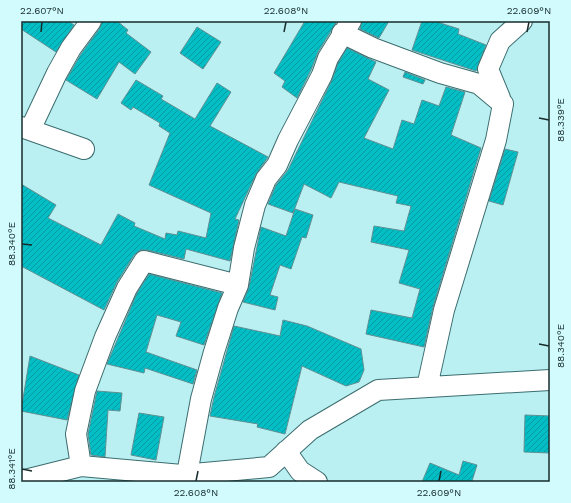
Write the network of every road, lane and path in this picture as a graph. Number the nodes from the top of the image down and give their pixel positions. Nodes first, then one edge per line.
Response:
1 (91, 21) edge
2 (520, 22) edge
3 (347, 27) edge
4 (503, 104) junction
5 (26, 128) edge
6 (84, 149) dead end
7 (238, 285) junction
8 (550, 380) edge
9 (426, 387) junction
10 (286, 451) junction
11 (81, 466) junction
12 (187, 474) junction
13 (21, 481) edge
14 (317, 482) edge

1 - 5 street
2 - 4 street
3 - 4 street
3 - 7 street
4 - 9 street
5 - 6 street
7 - 11 street
7 - 12 street
8 - 9 street
9 - 10 street
10 - 12 street
10 - 14 street
11 - 12 street
11 - 13 street

